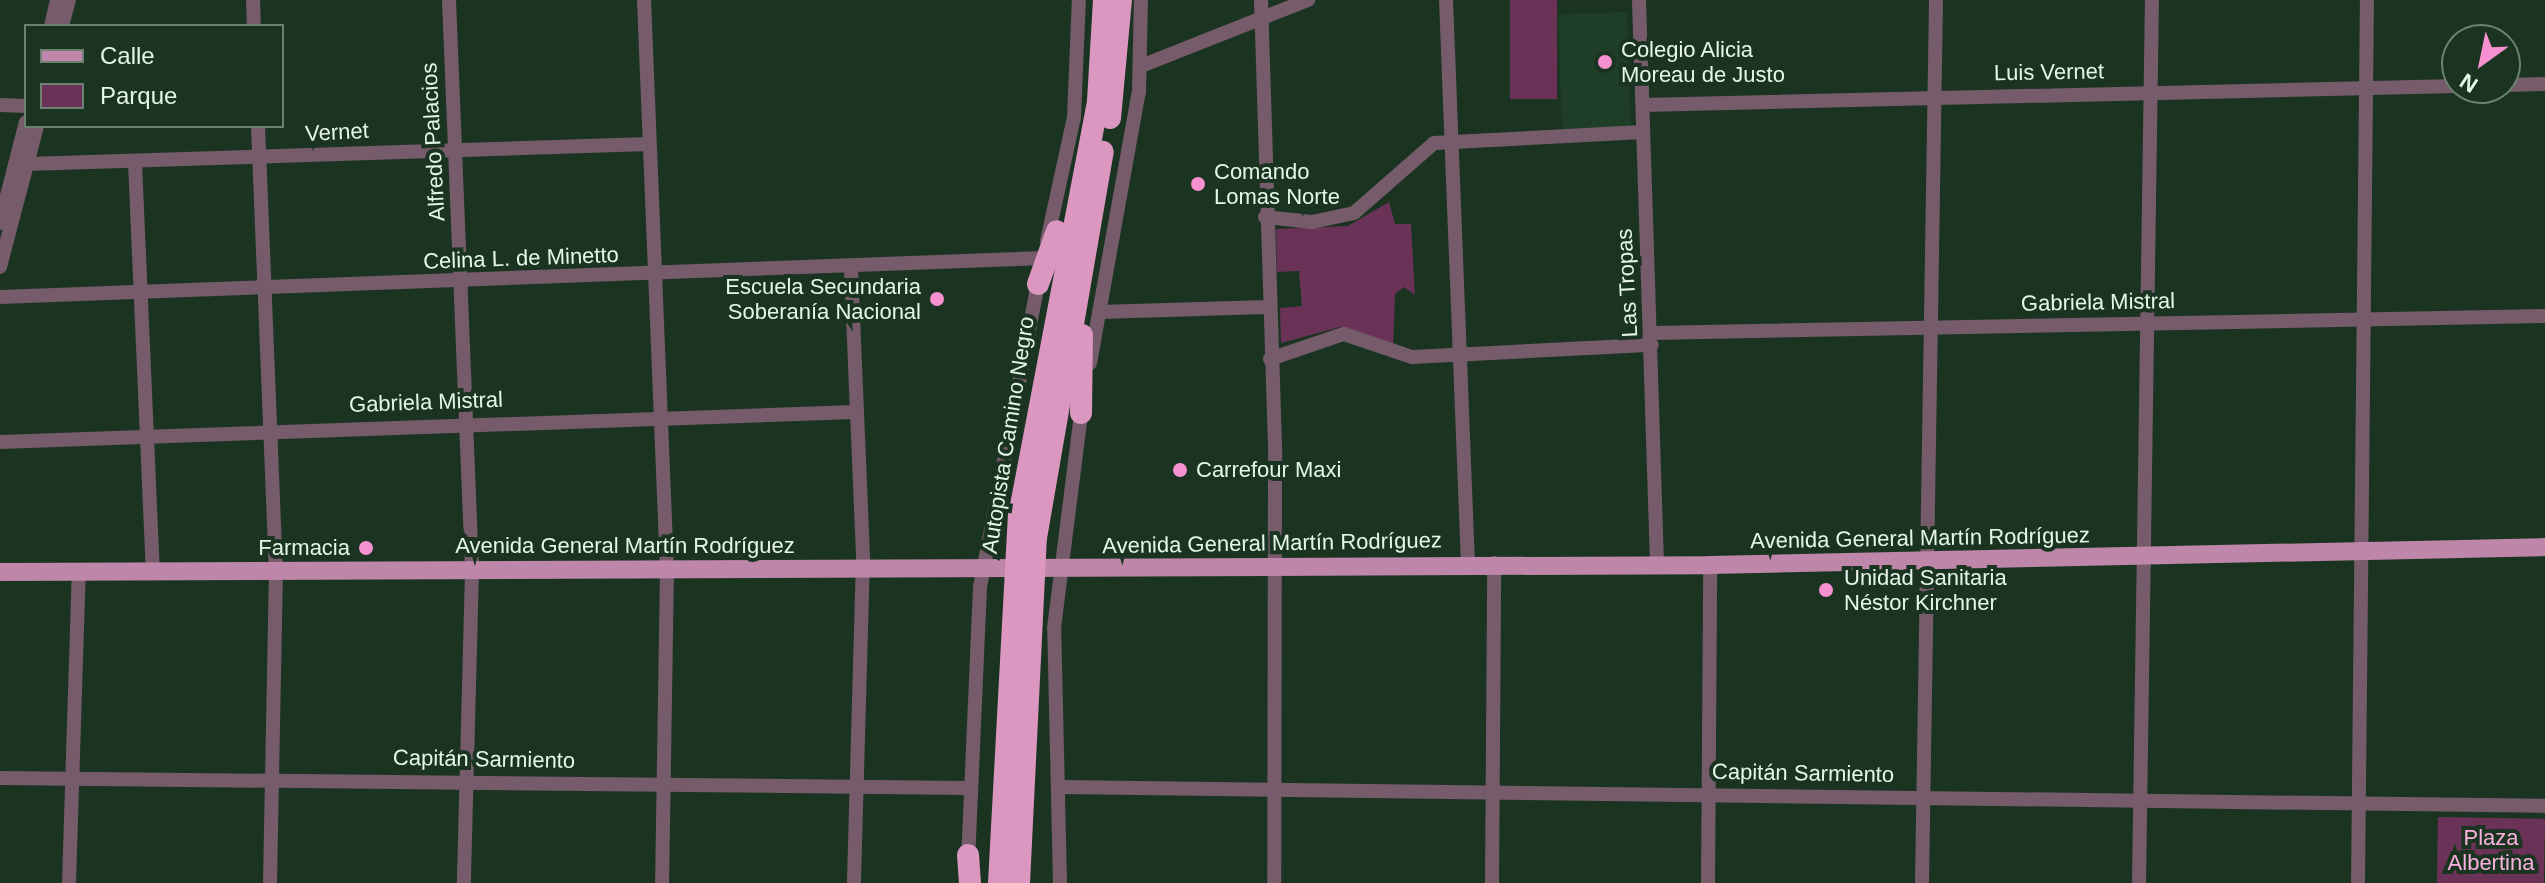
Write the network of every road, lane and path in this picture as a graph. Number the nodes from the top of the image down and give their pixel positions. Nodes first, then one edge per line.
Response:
1 (57, 0) edge
2 (69, 0) edge
3 (253, 0) edge
4 (449, 0) edge
5 (644, 0) edge
6 (1079, 0) edge
7 (1104, 0) edge
8 (1121, 0) edge
9 (1141, 0) edge
10 (1261, 0) edge
11 (1308, 0) edge
12 (1446, 0) edge
13 (1639, 0) edge
14 (1936, 0) edge
15 (2152, 0) edge
16 (2367, 0) edge
17 (1261, 18) junction
18 (51, 24) edge
19 (63, 24) edge
20 (254, 24) edge
21 (1141, 66) junction
22 (1103, 68) junction
23 (2545, 84) edge
24 (2521, 85) edge
25 (2441, 86) edge
26 (2367, 88) junction
27 (2150, 92) junction
28 (1935, 97) junction
29 (0, 105) edge
30 (1643, 105) junction
31 (24, 106) edge
32 (24, 128) edge
33 (36, 128) edge
34 (258, 128) edge
35 (1643, 132) junction
36 (1452, 141) junction
37 (1105, 142) junction
38 (649, 144) junction
39 (453, 148) junction
40 (259, 157) junction
41 (135, 163) junction
42 (27, 164) junction
43 (1265, 217) junction
44 (0, 223) edge
45 (1043, 258) junction
46 (0, 267) edge
47 (851, 269) junction
48 (656, 276) junction
49 (462, 281) junction
50 (1038, 284) junction
51 (266, 288) junction
52 (143, 292) junction
53 (0, 297) edge
54 (1268, 307) junction
55 (1099, 312) junction
56 (2545, 316) edge
57 (2363, 318) junction
58 (2149, 323) junction
59 (1931, 328) junction
60 (1652, 339) junction
61 (1460, 351) junction
62 (1270, 359) junction
63 (854, 412) junction
64 (1081, 413) junction
65 (661, 416) junction
66 (466, 422) junction
67 (269, 430) junction
68 (147, 435) junction
69 (0, 442) edge
70 (2545, 547) edge
71 (2361, 552) junction
72 (2142, 558) junction
73 (1927, 562) junction
74 (1494, 563) junction
75 (1657, 564) junction
76 (1468, 565) junction
77 (1710, 565) junction
78 (1276, 566) junction
79 (1059, 569) junction
80 (667, 570) junction
81 (862, 570) junction
82 (982, 570) junction
83 (79, 571) junction
84 (153, 571) junction
85 (276, 571) junction
86 (472, 571) junction
87 (0, 572) edge
88 (1015, 694) junction
89 (0, 778) edge
90 (71, 779) junction
91 (466, 780) junction
92 (272, 781) junction
93 (663, 785) junction
94 (856, 787) junction
95 (1061, 787) junction
96 (1274, 787) junction
97 (967, 788) junction
98 (1493, 791) junction
99 (1709, 793) junction
100 (1922, 797) junction
101 (2140, 803) junction
102 (2359, 803) junction
103 (2545, 806) edge
104 (968, 855) joint
105 (69, 883) edge
106 (270, 883) edge
107 (464, 883) edge
108 (662, 883) edge
109 (854, 883) edge
110 (969, 883) edge
111 (999, 883) edge
112 (1019, 883) edge
113 (1060, 883) edge
114 (1274, 883) edge
115 (1492, 883) edge
116 (1708, 883) edge
117 (1922, 883) edge
118 (2139, 883) edge
119 (2358, 883) edge

1 - 18 street
2 - 19 street
3 - 20 street
4 - 39 street, Alfredo Palacios
5 - 38 street
6 - 45 street
7 - 22 highway, Autopista Camino Negro
8 - 37 highway, Autopista Camino Negro
9 - 21 street
10 - 17 street
11 - 17 street
12 - 36 street
13 - 30 street, Las Tropas
14 - 28 street
15 - 27 street
16 - 26 street
17 - 21 street
17 - 43 street
21 - 55 street
22 - 50 highway
22 - 88 highway, Autopista Camino Negro
23 - 24 street
25 - 26 street, Luis Vernet
26 - 27 street, Luis Vernet
26 - 57 street
27 - 28 street, Luis Vernet
27 - 58 street
28 - 30 street, Luis Vernet
28 - 59 street
29 - 31 street
30 - 35 street, Las Tropas
32 - 44 street
33 - 42 street
34 - 40 street
35 - 36 street
35 - 60 street, Las Tropas
36 - 43 street
36 - 61 street
37 - 64 highway
37 - 88 highway, Autopista Camino Negro
38 - 39 street, Vernet
38 - 48 street
39 - 40 street, Vernet
39 - 49 street, Alfredo Palacios
40 - 41 street, Vernet
40 - 51 street
41 - 42 street, Vernet
41 - 52 street
42 - 46 street
43 - 54 street
45 - 47 street, Celina L. de Minetto
45 - 50 street
47 - 48 street, Celina L. de Minetto
47 - 63 street
48 - 49 street, Celina L. de Minetto
48 - 65 street
49 - 51 street, Celina L. de Minetto
49 - 66 street, Alfredo Palacios
50 - 82 street
51 - 52 street, Celina L. de Minetto
51 - 67 street
52 - 53 street, Celina L. de Minetto
52 - 68 street
54 - 55 street
54 - 62 street
55 - 64 street
56 - 57 street, Gabriela Mistral
57 - 58 street, Gabriela Mistral
57 - 71 street
58 - 59 street, Gabriela Mistral
58 - 72 street
59 - 60 street, Gabriela Mistral
59 - 73 street
60 - 61 street, Gabriela Mistral
60 - 75 street, Las Tropas
61 - 62 street, Gabriela Mistral
61 - 76 street
62 - 78 street
63 - 65 street, Gabriela Mistral
63 - 81 street
64 - 79 street
65 - 66 street, Gabriela Mistral
65 - 80 street
66 - 67 street, Gabriela Mistral
66 - 86 street, Alfredo Palacios
67 - 68 street, Gabriela Mistral
67 - 85 street
68 - 69 street, Gabriela Mistral
68 - 84 street
70 - 71 main road, Avenida General Martín Rodríguez
71 - 72 main road, Avenida General Martín Rodríguez
71 - 102 street
72 - 73 main road, Avenida General Martín Rodríguez
72 - 101 street
73 - 77 main road, Avenida General Martín Rodríguez
73 - 100 street
74 - 75 main road, Avenida General Martín Rodríguez
74 - 76 main road, Avenida General Martín Rodríguez
74 - 98 street
75 - 77 main road, Avenida General Martín Rodríguez
76 - 78 main road, Avenida General Martín Rodríguez
77 - 99 street
78 - 79 main road, Avenida General Martín Rodríguez
78 - 96 street
79 - 82 main road, Avenida General Martín Rodríguez
79 - 95 street
80 - 81 main road, Avenida General Martín Rodríguez
80 - 86 main road, Avenida General Martín Rodríguez
80 - 93 street
81 - 82 main road, Avenida General Martín Rodríguez
81 - 94 street
82 - 97 street
83 - 84 main road, Avenida General Martín Rodríguez
83 - 87 main road, Avenida General Martín Rodríguez
83 - 90 street
84 - 85 main road, Avenida General Martín Rodríguez
85 - 86 main road, Avenida General Martín Rodríguez
85 - 92 street
86 - 91 street, Alfredo Palacios
88 - 111 highway, Autopista Camino Negro
88 - 112 highway, Autopista Camino Negro
89 - 90 street, Capitán Sarmiento
90 - 92 street, Capitán Sarmiento
90 - 105 street
91 - 92 street, Capitán Sarmiento
91 - 93 street, Capitán Sarmiento
91 - 107 street, Alfredo Palacios
92 - 106 street
93 - 94 street, Capitán Sarmiento
93 - 108 street
94 - 97 street, Capitán Sarmiento
94 - 109 street
95 - 96 street, Capitán Sarmiento
95 - 113 street
96 - 98 street, Capitán Sarmiento
96 - 114 street
97 - 104 street
98 - 99 street, Capitán Sarmiento
98 - 115 street
99 - 100 street, Capitán Sarmiento
99 - 116 street
100 - 101 street, Capitán Sarmiento
100 - 117 street
101 - 102 street, Capitán Sarmiento
101 - 118 street
102 - 103 street, Capitán Sarmiento
102 - 119 street
104 - 110 highway

